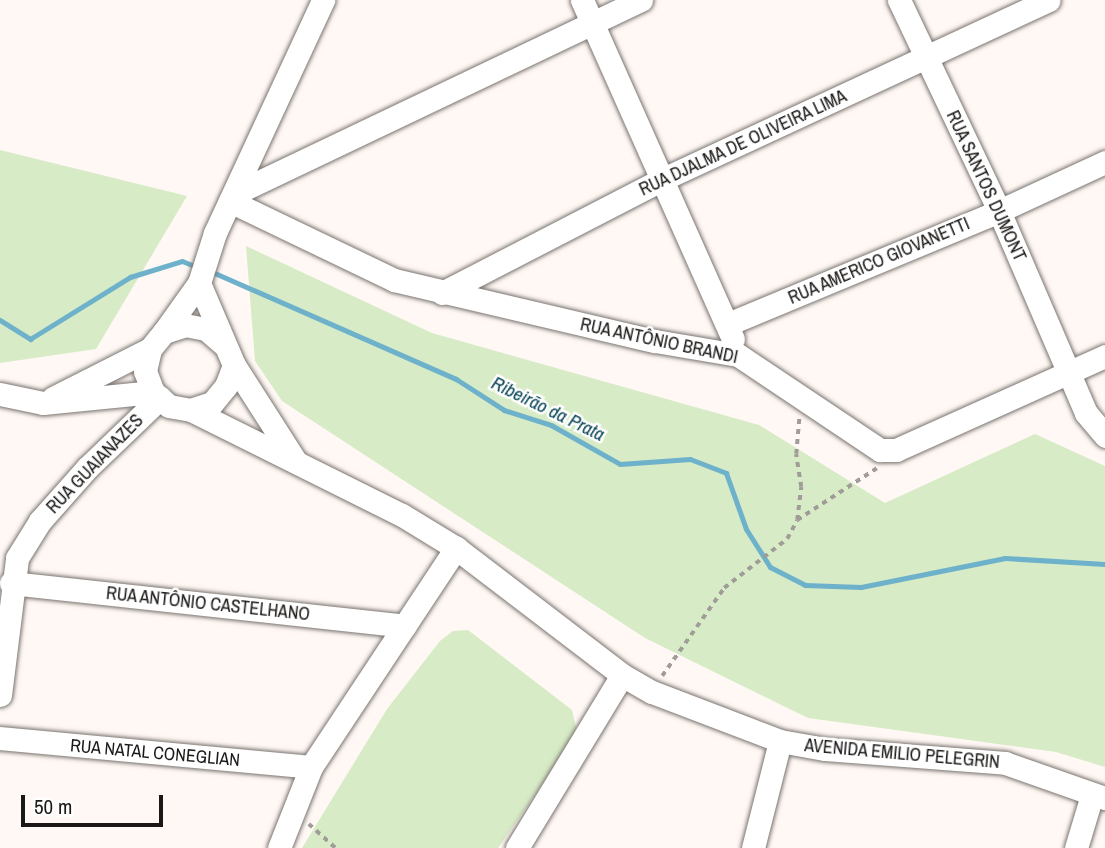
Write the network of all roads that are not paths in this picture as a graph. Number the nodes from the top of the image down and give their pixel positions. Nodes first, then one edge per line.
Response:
1 (323, 0) edge
2 (582, 0) edge
3 (641, 0) edge
4 (899, 0) edge
5 (1048, 0) edge
6 (593, 22) junction
7 (927, 57) junction
8 (1105, 162) edge
9 (663, 179) junction
10 (232, 197) junction
11 (999, 211) junction
12 (200, 278) junction
13 (442, 293) junction
14 (729, 324) junction
15 (157, 341) junction
16 (223, 344) junction
17 (738, 355) junction
18 (1105, 356) edge
19 (234, 365) junction
20 (1070, 373) junction
21 (0, 394) edge
22 (156, 395) junction
23 (43, 403) junction
24 (191, 410) junction
25 (1105, 436) edge
26 (296, 462) junction
27 (456, 548) junction
28 (10, 583) junction
29 (405, 626) junction
30 (622, 675) junction
31 (0, 695) edge
32 (0, 738) edge
33 (780, 741) junction
34 (311, 767) junction
35 (1098, 796) edge
36 (279, 848) edge
37 (517, 848) edge
38 (753, 848) edge
39 (1076, 848) edge

1 - 10 street
2 - 6 street
3 - 6 street
4 - 7 street, RUA SANTOS DUMONT
5 - 7 street, RUA DJALMA DE OLIVEIRA LIMA
6 - 9 street
6 - 10 street
7 - 9 street, RUA DJALMA DE OLIVEIRA LIMA
7 - 11 street, RUA SANTOS DUMONT
8 - 11 street, RUA AMERICO GIOVANETTI
9 - 13 street, RUA DJALMA DE OLIVEIRA LIMA
9 - 14 street
10 - 12 street
10 - 13 street, RUA ANTÔNIO BRANDI
11 - 14 street, RUA AMERICO GIOVANETTI
11 - 20 street, RUA SANTOS DUMONT
12 - 15 street
12 - 16 street
13 - 17 street, RUA ANTÔNIO BRANDI
14 - 17 street
15 - 16 street
15 - 22 street
15 - 23 street
16 - 19 street
17 - 20 street, RUA ANTÔNIO BRANDI
18 - 20 street
19 - 24 street
19 - 26 street, AVENIDA EMILIO PELEGRIN
20 - 25 street, RUA SANTOS DUMONT
21 - 23 street
22 - 23 street
22 - 24 street
22 - 28 street, RUA GUAIANAZES
24 - 26 street, AVENIDA EMILIO PELEGRIN
26 - 27 street, AVENIDA EMILIO PELEGRIN
27 - 29 street
27 - 30 street, AVENIDA EMILIO PELEGRIN
28 - 29 street, RUA ANTÔNIO CASTELHANO
28 - 31 street, RUA GUAIANAZES
29 - 34 street
30 - 33 street, AVENIDA EMILIO PELEGRIN
30 - 37 street
32 - 34 street, RUA NATAL CONEGLIAN
33 - 35 street, AVENIDA EMILIO PELEGRIN
33 - 38 street
34 - 36 street
35 - 39 street

